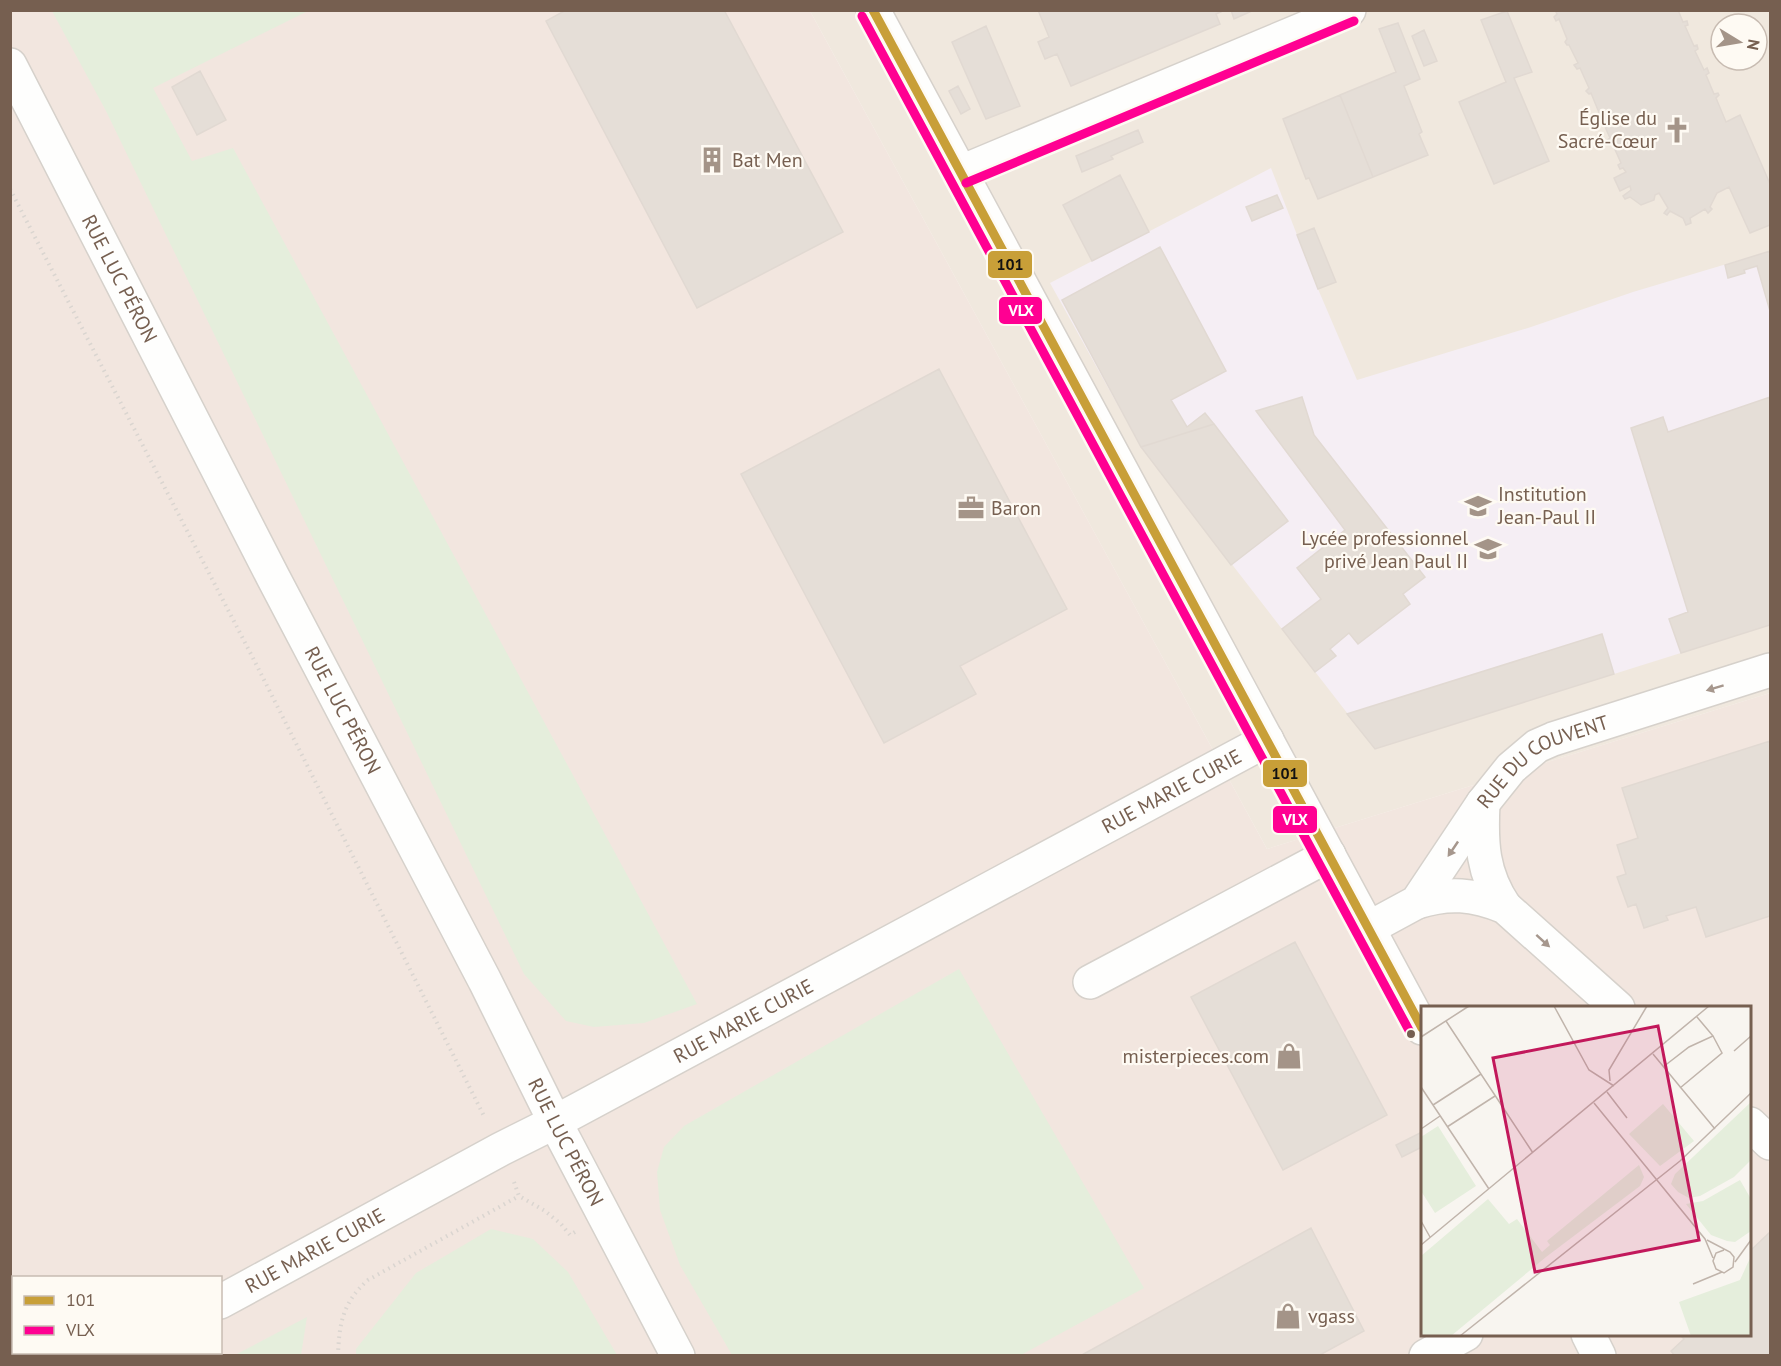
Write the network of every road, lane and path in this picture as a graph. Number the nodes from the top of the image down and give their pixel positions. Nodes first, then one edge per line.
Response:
1 (873, 10) edge
2 (1349, 10) edge
3 (10, 65) edge
4 (961, 172) junction
5 (10, 189) edge
6 (1770, 670) edge
7 (1267, 740) junction
8 (1483, 803) junction
9 (1329, 855) junction
10 (1416, 902) junction
11 (1505, 907) junction
12 (1369, 928) junction
13 (1090, 981) dead end
14 (1616, 1006) edge
15 (1421, 1026) edge
16 (555, 1122) junction
17 (1751, 1126) edge
18 (1770, 1143) edge
19 (501, 1149) junction
20 (519, 1196) junction
21 (603, 1216) junction
22 (222, 1301) edge
23 (1589, 1336) edge
24 (338, 1356) edge
25 (678, 1356) edge
26 (1599, 1356) edge

1 - 4 street
2 - 4 street
3 - 16 street, RUE LUC PÉRON
4 - 7 street
5 - 19 path
6 -> 8 street, RUE DU COUVENT
7 - 9 street
7 - 16 street, RUE MARIE CURIE
8 -> 10 street, RUE DU COUVENT
8 - 11 street
9 - 12 street
9 - 13 street
10 - 11 street
10 - 12 street, RUE DU COUVENT
11 -> 14 street
12 - 15 street
16 - 19 street, RUE MARIE CURIE
16 - 21 street, RUE LUC PÉRON
17 - 18 street
19 - 20 path
19 - 22 street, RUE MARIE CURIE
20 - 21 path
20 - 24 path
21 - 25 street, RUE LUC PÉRON
23 - 26 street

